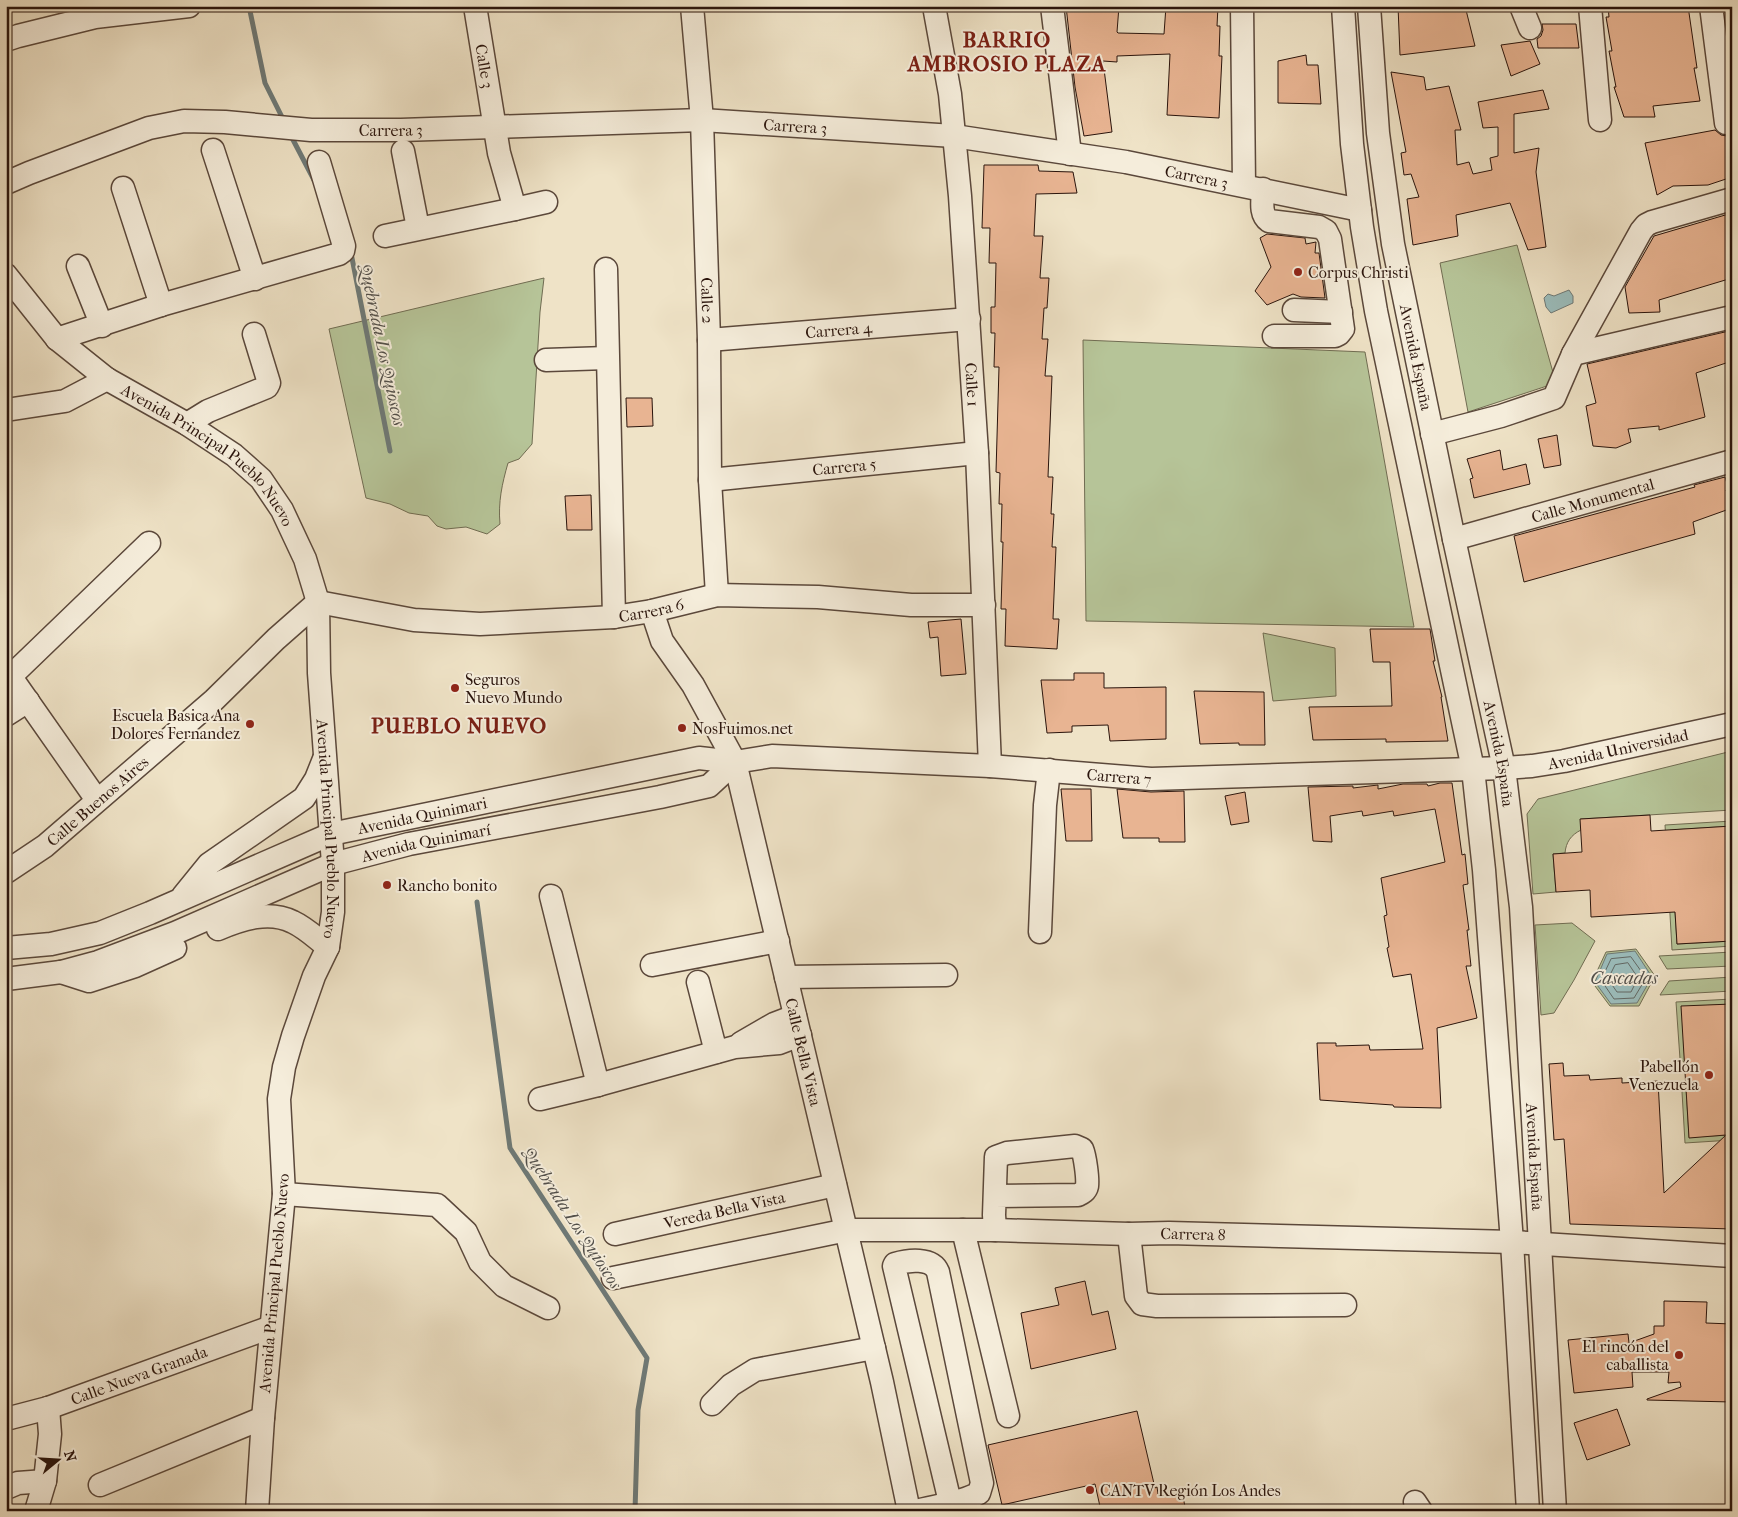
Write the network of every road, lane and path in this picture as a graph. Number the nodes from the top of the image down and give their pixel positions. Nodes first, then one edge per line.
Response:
1 (189, 6) edge
2 (475, 6) edge
3 (692, 6) edge
4 (934, 6) edge
5 (1052, 6) edge
6 (1242, 6) edge
7 (1343, 6) edge
8 (1369, 6) edge
9 (1522, 6) edge
10 (1590, 6) edge
11 (1711, 6) edge
12 (1530, 28) dead end
13 (6, 40) edge
14 (702, 120) junction
15 (1600, 120) dead end
16 (1726, 123) dead end
17 (495, 126) junction
18 (954, 136) junction
19 (213, 150) dead end
20 (403, 151) dead end
21 (1070, 154) junction
22 (320, 162) dead end
23 (6, 183) edge
24 (1253, 187) junction
25 (123, 188) dead end
26 (1732, 199) edge
27 (546, 202) dead end
28 (515, 209) junction
29 (1360, 210) junction
30 (418, 228) junction
31 (384, 236) dead end
32 (78, 266) dead end
33 (606, 269) dead end
34 (6, 275) edge
35 (256, 279) junction
36 (161, 305) junction
37 (1294, 310) dead end
38 (1341, 312) junction
39 (1732, 317) edge
40 (969, 319) junction
41 (102, 326) junction
42 (254, 334) dead end
43 (1274, 336) dead end
44 (57, 339) junction
45 (709, 340) junction
46 (1573, 354) junction
47 (607, 358) junction
48 (546, 360) dead end
49 (107, 379) junction
50 (6, 410) edge
51 (186, 424) junction
52 (1432, 434) junction
53 (977, 453) junction
54 (1732, 461) edge
55 (710, 480) junction
56 (1454, 539) junction
57 (149, 543) dead end
58 (717, 595) junction
59 (318, 602) junction
60 (984, 605) junction
61 (652, 611) junction
62 (614, 617) junction
63 (9, 673) edge
64 (28, 702) junction
65 (6, 715) edge
66 (1732, 724) edge
67 (325, 756) junction
68 (735, 762) junction
69 (990, 766) junction
70 (1504, 768) junction
71 (1473, 769) junction
72 (1048, 770) junction
73 (97, 800) junction
74 (331, 834) junction
75 (333, 864) junction
76 (6, 872) edge
77 (550, 896) dead end
78 (180, 900) junction
79 (1040, 932) dead end
80 (778, 941) junction
81 (328, 947) junction
82 (6, 948) edge
83 (652, 965) dead end
84 (61, 972) junction
85 (786, 976) junction
86 (946, 976) dead end
87 (6, 979) edge
88 (698, 982) dead end
89 (798, 1026) junction
90 (726, 1049) junction
91 (598, 1085) junction
92 (540, 1099) dead end
93 (835, 1185) junction
94 (284, 1194) junction
95 (995, 1196) dead end
96 (847, 1230) junction
97 (963, 1230) junction
98 (995, 1230) junction
99 (615, 1234) dead end
100 (1130, 1234) junction
101 (1512, 1242) junction
102 (1540, 1244) junction
103 (1732, 1256) edge
104 (612, 1278) dead end
105 (1345, 1306) dead end
106 (548, 1308) dead end
107 (271, 1327) junction
108 (874, 1348) junction
109 (712, 1404) dead end
110 (48, 1408) junction
111 (1008, 1416) dead end
112 (263, 1418) junction
113 (6, 1419) edge
114 (45, 1481) junction
115 (100, 1485) dead end
116 (6, 1488) edge
117 (950, 1502) junction
118 (36, 1511) edge
119 (257, 1511) edge
120 (909, 1511) edge
121 (916, 1511) edge
122 (1528, 1511) edge
123 (1555, 1511) edge

1 - 13 street
2 - 17 street, Calle 3
3 - 14 street, Calle 2
4 - 18 street, Calle 1
5 - 21 street
6 - 24 street
7 - 29 street, Avenida España
8 - 52 street, Avenida España
9 - 12 street
10 - 15 street
11 - 16 street
14 - 17 street, Carrera 3
14 - 18 street, Carrera 3
14 - 45 street, Calle 2
17 - 23 street, Carrera 3
17 - 28 street, Calle 3
18 - 21 street, Carrera 3
18 - 40 street, Calle 1
19 - 35 street
20 - 30 street
21 - 24 street, Carrera 3
22 - 35 street
24 - 29 street, Carrera 3
24 - 38 street
25 - 36 street
26 - 46 street
27 - 28 street
28 - 30 street
29 - 71 street, Avenida España
30 - 31 street
32 - 41 street
33 - 47 street
34 - 44 street, Avenida Principal Pueblo Nuevo
35 - 36 street
36 - 41 street
37 - 38 street
38 - 43 street
39 - 46 street
40 - 45 street, Carrera 4
40 - 53 street, Calle 1
41 - 44 street
42 - 51 street
44 - 49 street, Avenida Principal Pueblo Nuevo
45 - 55 street, Calle 2
46 - 52 street
47 - 48 street
47 - 62 street
49 - 50 street
49 - 51 street, Avenida Principal Pueblo Nuevo
51 - 59 street, Avenida Principal Pueblo Nuevo
52 - 56 street, Avenida España
53 - 55 street, Carrera 5
53 - 60 street, Calle 1
54 - 56 street, Calle Monumental
55 - 58 street, Calle 2
56 - 70 street, Avenida España
57 - 63 street
58 - 60 street, Carrera 6
58 - 61 street, Carrera 6
59 - 62 street, Carrera 6
59 - 67 street, Avenida Principal Pueblo Nuevo
59 - 73 street, Calle Buenos Aires
60 - 69 street, Calle 1
61 - 62 street, Carrera 6
61 - 68 street, Calle Bella Vista
63 - 64 street
64 - 65 street
64 - 73 street
66 - 70 street, Avenida Universidad
67 - 74 street, Avenida Principal Pueblo Nuevo
67 - 78 street
68 - 69 street, Carrera 7
68 - 74 street, Avenida Quinimari
68 - 75 street, Avenida Quinimarí
68 - 80 street, Calle Bella Vista
69 - 72 street, Carrera 7
70 - 71 street, Carrera 7
70 - 102 street, Avenida España
71 - 72 street, Carrera 7
71 - 101 street, Avenida España
72 - 79 street
73 - 76 street, Calle Buenos Aires
74 - 75 street, Avenida Principal Pueblo Nuevo
74 - 78 street, Avenida Quinimari
75 - 81 street, Avenida Principal Pueblo Nuevo
75 - 84 street, Avenida Quinimarí
77 - 91 street
78 - 82 street, Avenida Quinimari
80 - 83 street
80 - 85 street, Calle Bella Vista
81 - 84 street
81 - 94 street, Avenida Principal Pueblo Nuevo
84 - 87 street, Avenida Quinimarí
85 - 86 street
85 - 89 street, Calle Bella Vista
88 - 90 street
89 - 90 street
89 - 93 street, Calle Bella Vista
90 - 91 street
91 - 92 street
93 - 96 street, Calle Bella Vista
93 - 99 street, Vereda Bella Vista
94 - 106 street
94 - 107 street, Avenida Principal Pueblo Nuevo
95 - 98 street
96 - 97 street, Carrera 8
96 - 104 street, Carrera 8
96 - 108 street, Calle Bella Vista
97 - 98 street, Carrera 8
97 - 111 street
98 - 100 street, Carrera 8
100 - 101 street, Carrera 8
100 - 105 street
101 - 102 street, Carrera 8
101 - 122 street, Avenida España
102 - 103 street, Carrera 8
102 - 123 street, Avenida España
107 - 110 street, Calle Nueva Granada
107 - 112 street, Avenida Principal Pueblo Nuevo
108 - 109 street
108 - 120 street, Calle Bella Vista
110 - 113 street, Calle Nueva Granada
110 - 114 street
112 - 115 street
112 - 119 street, Avenida Principal Pueblo Nuevo
114 - 116 street
114 - 118 street
117 - 117 street
117 - 121 street

